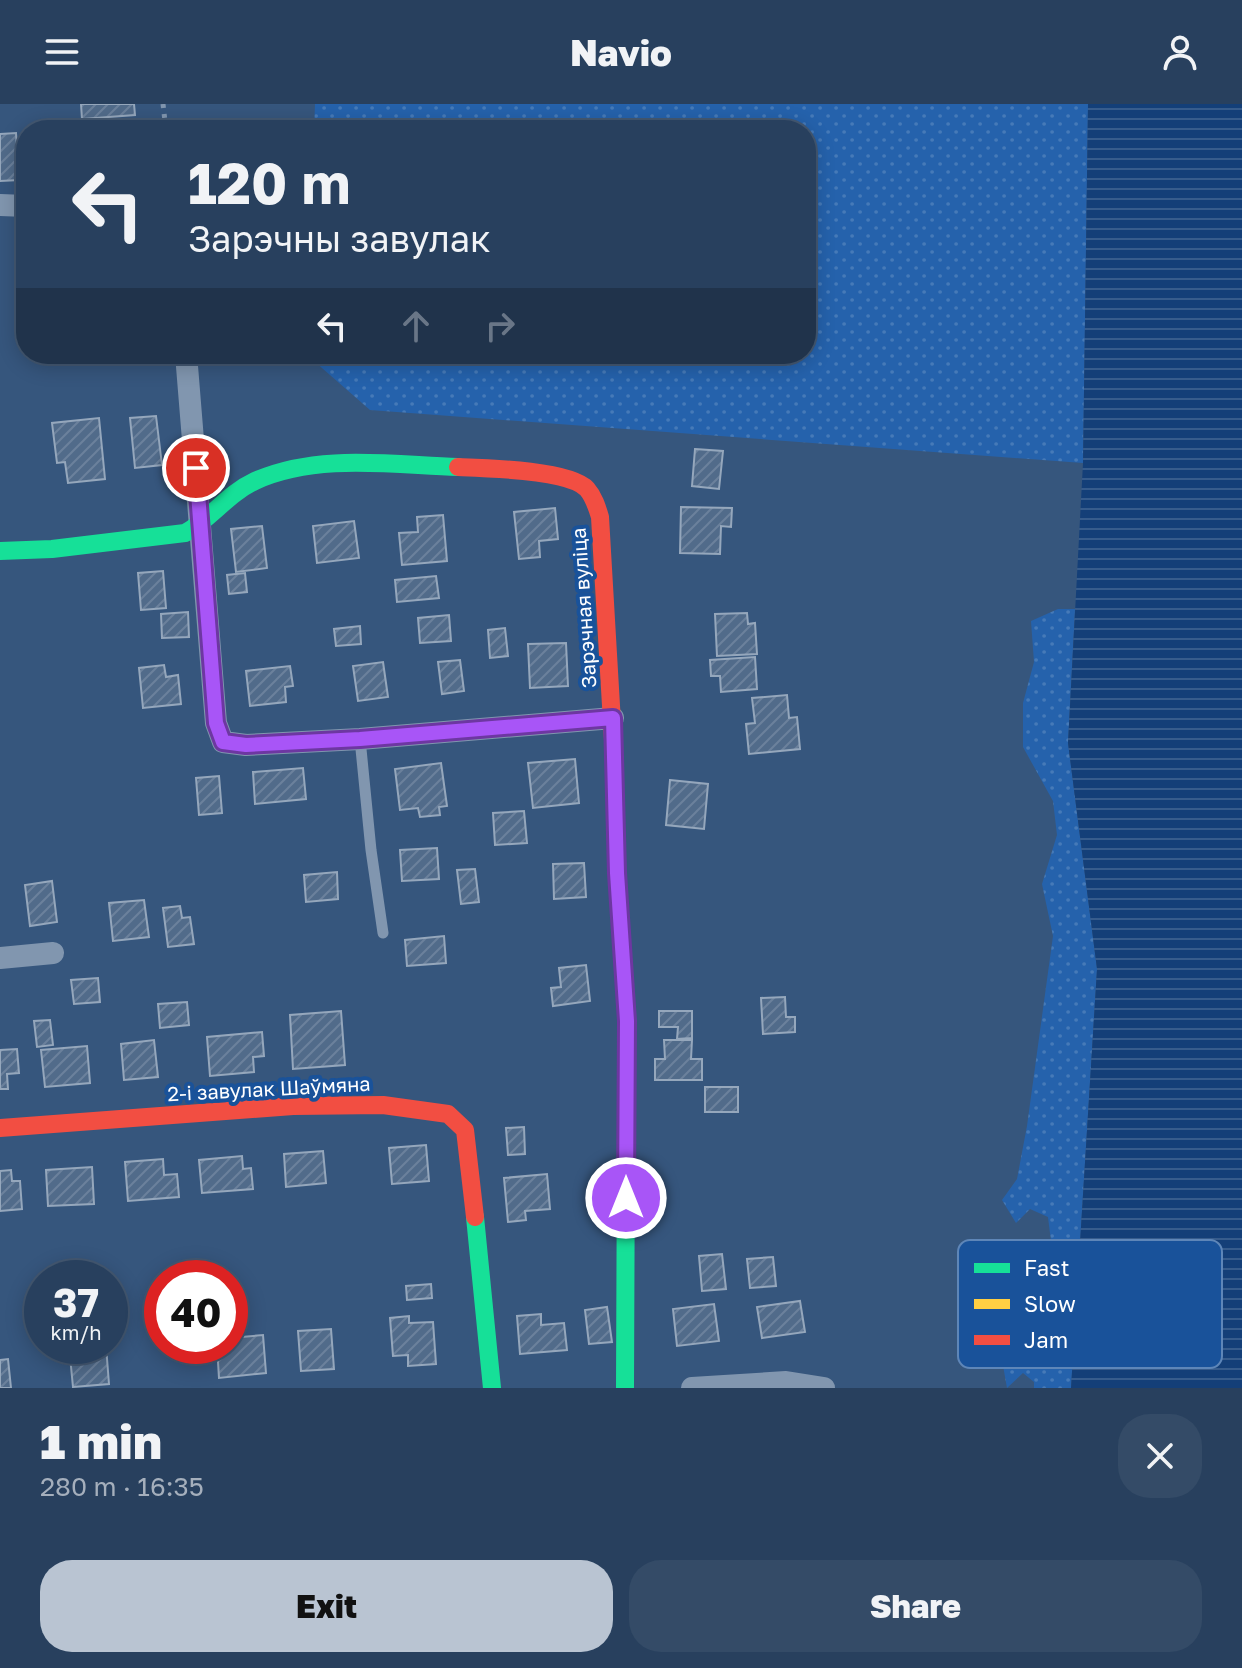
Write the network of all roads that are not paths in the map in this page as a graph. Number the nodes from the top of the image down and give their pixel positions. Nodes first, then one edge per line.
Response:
1 (187, 364) edge
2 (201, 524) junction
3 (0, 551) edge
4 (613, 718) junction
5 (360, 739) junction
6 (383, 933) dead end
7 (53, 953) dead end
8 (0, 958) edge
9 (0, 1128) edge
10 (492, 1388) edge
11 (625, 1388) edge
12 (692, 1388) edge
13 (824, 1388) edge

1 - 2 street
2 - 3 street, Зарэчная вуліца
2 - 4 street, Зарэчная вуліца
2 - 5 street
4 - 5 street
4 - 11 street, Зарэчная вуліца
5 - 6 lane
7 - 8 street
9 - 10 street, 2-і завулак Шаўмяна
12 - 13 street

